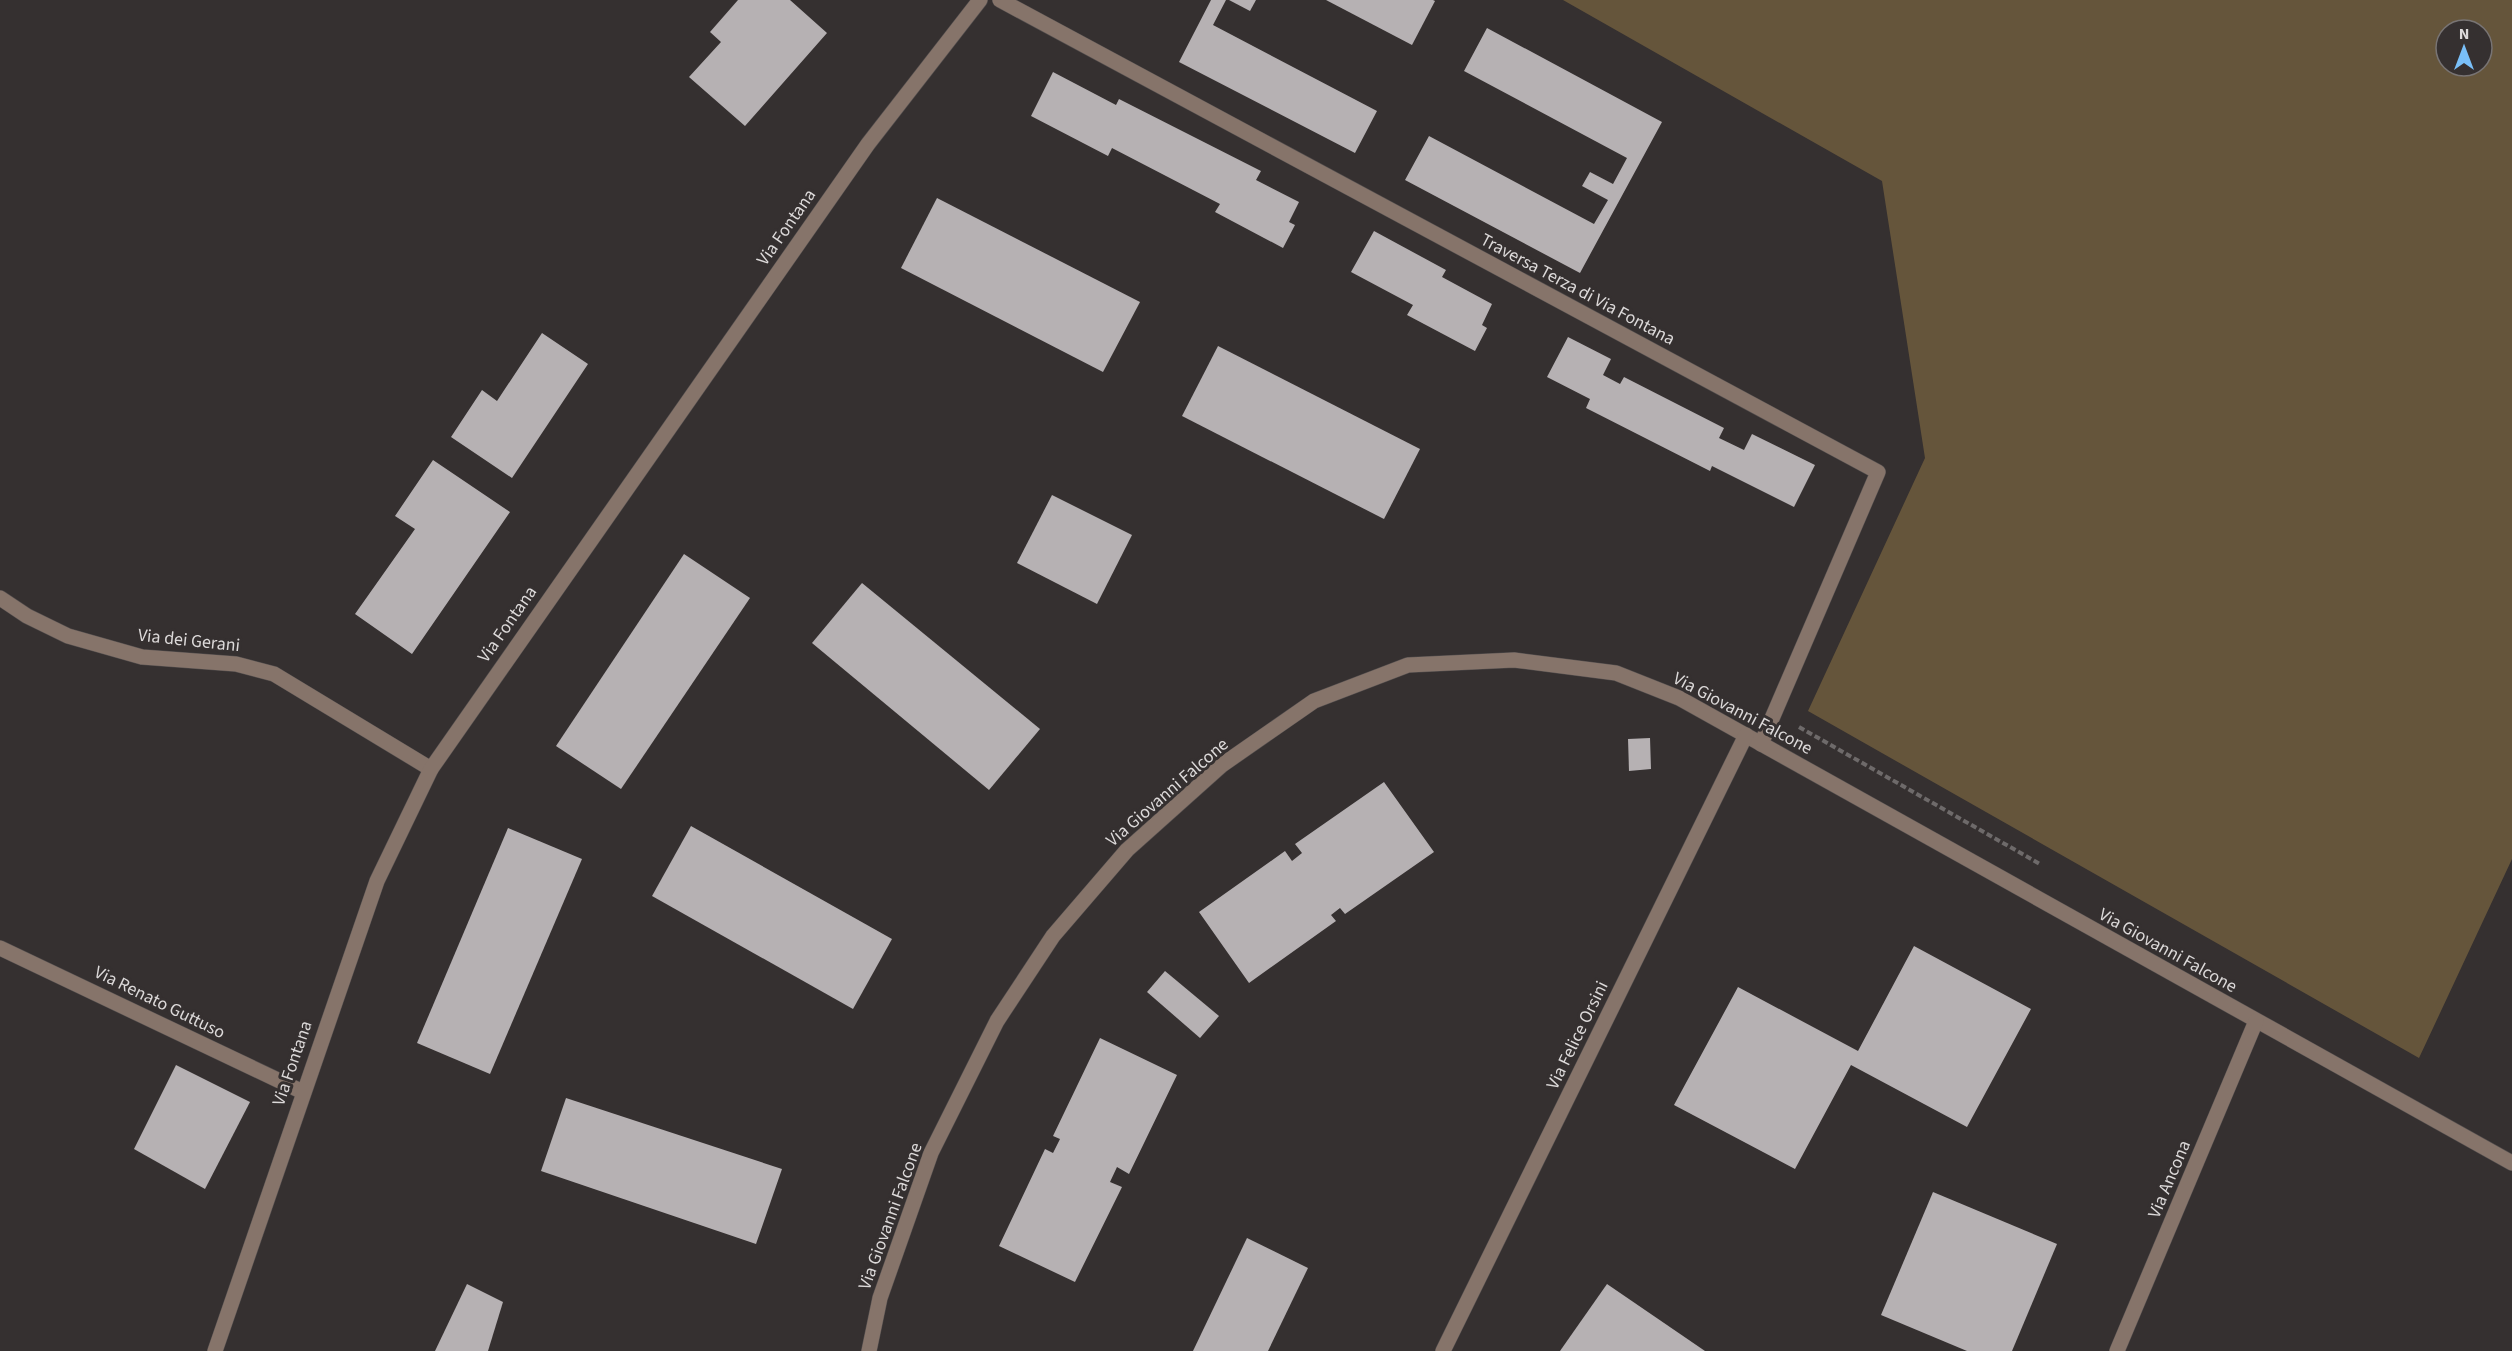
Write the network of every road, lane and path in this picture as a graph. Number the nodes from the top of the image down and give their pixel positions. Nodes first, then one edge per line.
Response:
1 (980, 0) edge
2 (1000, 0) edge
3 (0, 598) edge
4 (1746, 735) junction
5 (1761, 744) junction
6 (431, 769) junction
7 (0, 948) edge
8 (2256, 1022) junction
9 (303, 1092) junction
10 (2512, 1163) edge
11 (215, 1351) edge
12 (869, 1351) edge
13 (1443, 1351) edge
14 (2117, 1351) edge

1 - 6 street, Via Fontana
2 - 5 street, Traversa Terza di Via Fontana
3 - 6 street, Via dei Gerani
4 - 5 street, Via Giovanni Falcone
4 - 12 street, Via Giovanni Falcone
4 - 13 street, Via Felice Orsini
5 - 8 street, Via Giovanni Falcone
6 - 9 street, Via Fontana
7 - 9 street, Via Renato Guttuso
8 - 10 street, Via Giovanni Falcone
8 - 14 street, Via Ancona
9 - 11 street, Via Fontana

